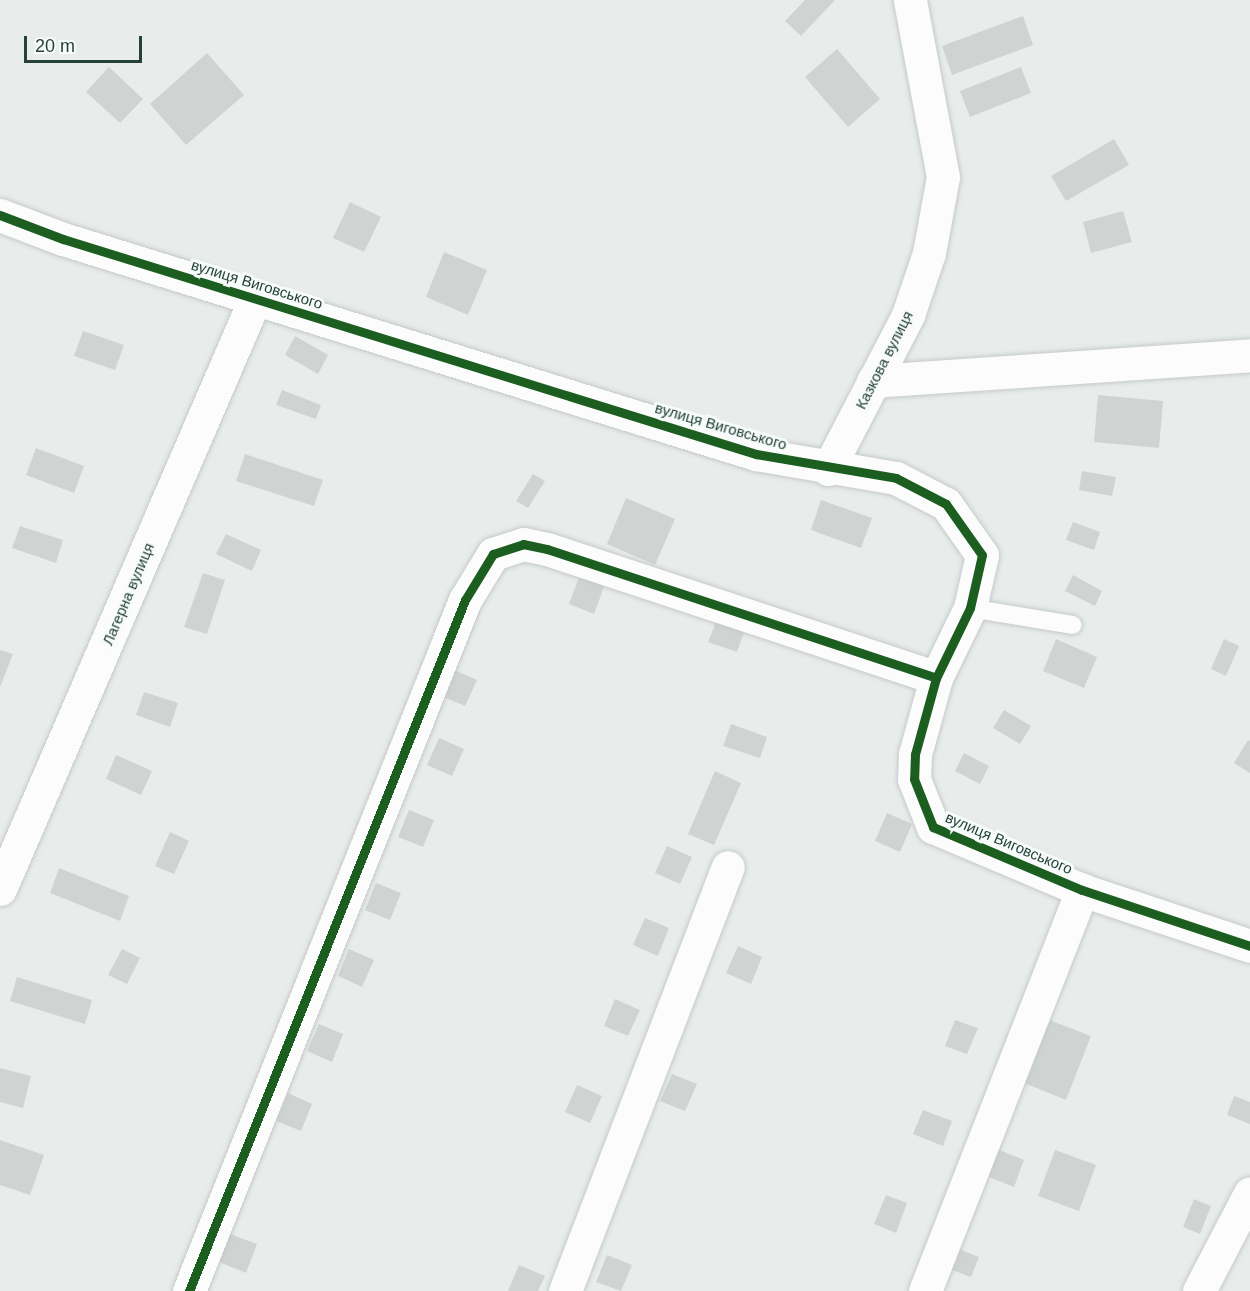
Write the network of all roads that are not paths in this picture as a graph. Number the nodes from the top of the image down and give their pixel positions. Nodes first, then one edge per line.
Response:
1 (910, 0) edge
2 (0, 215) edge
3 (255, 299) junction
4 (1250, 355) edge
5 (873, 381) junction
6 (828, 469) junction
7 (970, 608) junction
8 (1073, 625) dead end
9 (936, 678) junction
10 (728, 867) dead end
11 (0, 889) edge
12 (1082, 890) junction
13 (1250, 946) edge
14 (1250, 1193) edge
15 (189, 1291) edge
16 (565, 1291) edge
17 (925, 1291) edge
18 (1199, 1291) edge

1 - 5 street, Казкова вулиця
2 - 3 street, вулиця Виговського
3 - 6 street, вулиця Виговського
3 - 11 street, Лагерна вулиця
4 - 5 street
5 - 6 street, Казкова вулиця
6 - 7 street, вулиця Виговського
7 - 8 lane
7 - 9 street, вулиця Виговського
9 - 12 street, вулиця Виговського
9 - 15 street
10 - 16 street
12 - 13 street, вулиця Виговського
12 - 17 street
14 - 18 street

